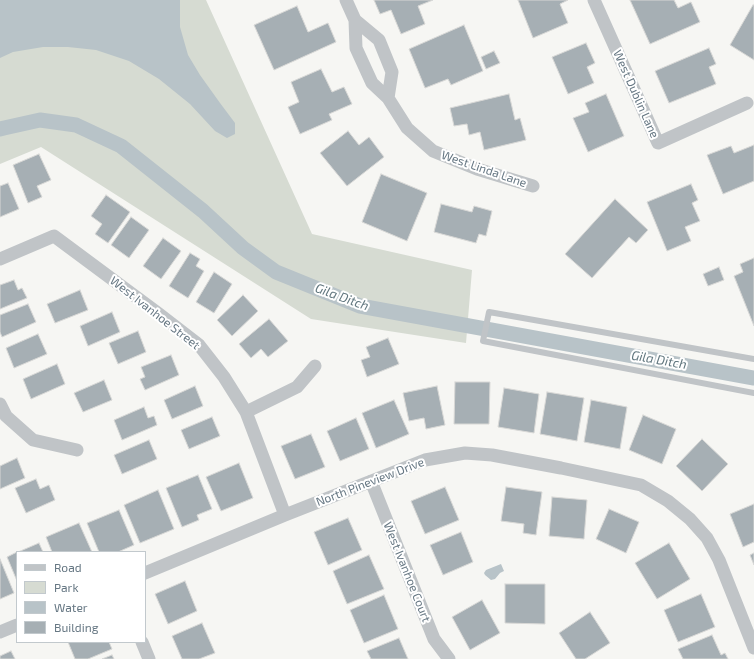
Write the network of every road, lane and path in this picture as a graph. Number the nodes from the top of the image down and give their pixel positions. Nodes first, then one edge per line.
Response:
1 (346, 0) edge
2 (594, 0) edge
3 (355, 20) junction
4 (388, 98) junction
5 (747, 103) dead end
6 (533, 186) dead end
7 (0, 259) edge
8 (754, 359) edge
9 (315, 366) dead end
10 (754, 393) edge
11 (0, 404) edge
12 (246, 412) junction
13 (77, 450) dead end
14 (371, 481) junction
15 (286, 515) junction
16 (146, 573) edge
17 (16, 625) edge
18 (0, 632) edge
19 (142, 643) edge
20 (754, 648) edge
21 (148, 659) edge
22 (449, 659) edge

1 - 3 street, West Linda Lane
2 - 5 street, West Dublin Lane
3 - 4 street, West Linda Lane
3 - 4 street, West Linda Lane
4 - 6 street, West Linda Lane
7 - 12 street, West Ivanhoe Street
8 - 10 lane
9 - 12 street
11 - 13 street
12 - 15 street, West Ivanhoe Street
14 - 15 street, North Pineview Drive
14 - 20 street, North Pineview Drive
14 - 22 street, West Ivanhoe Court
15 - 16 street, North Pineview Drive
17 - 18 street
19 - 21 street

